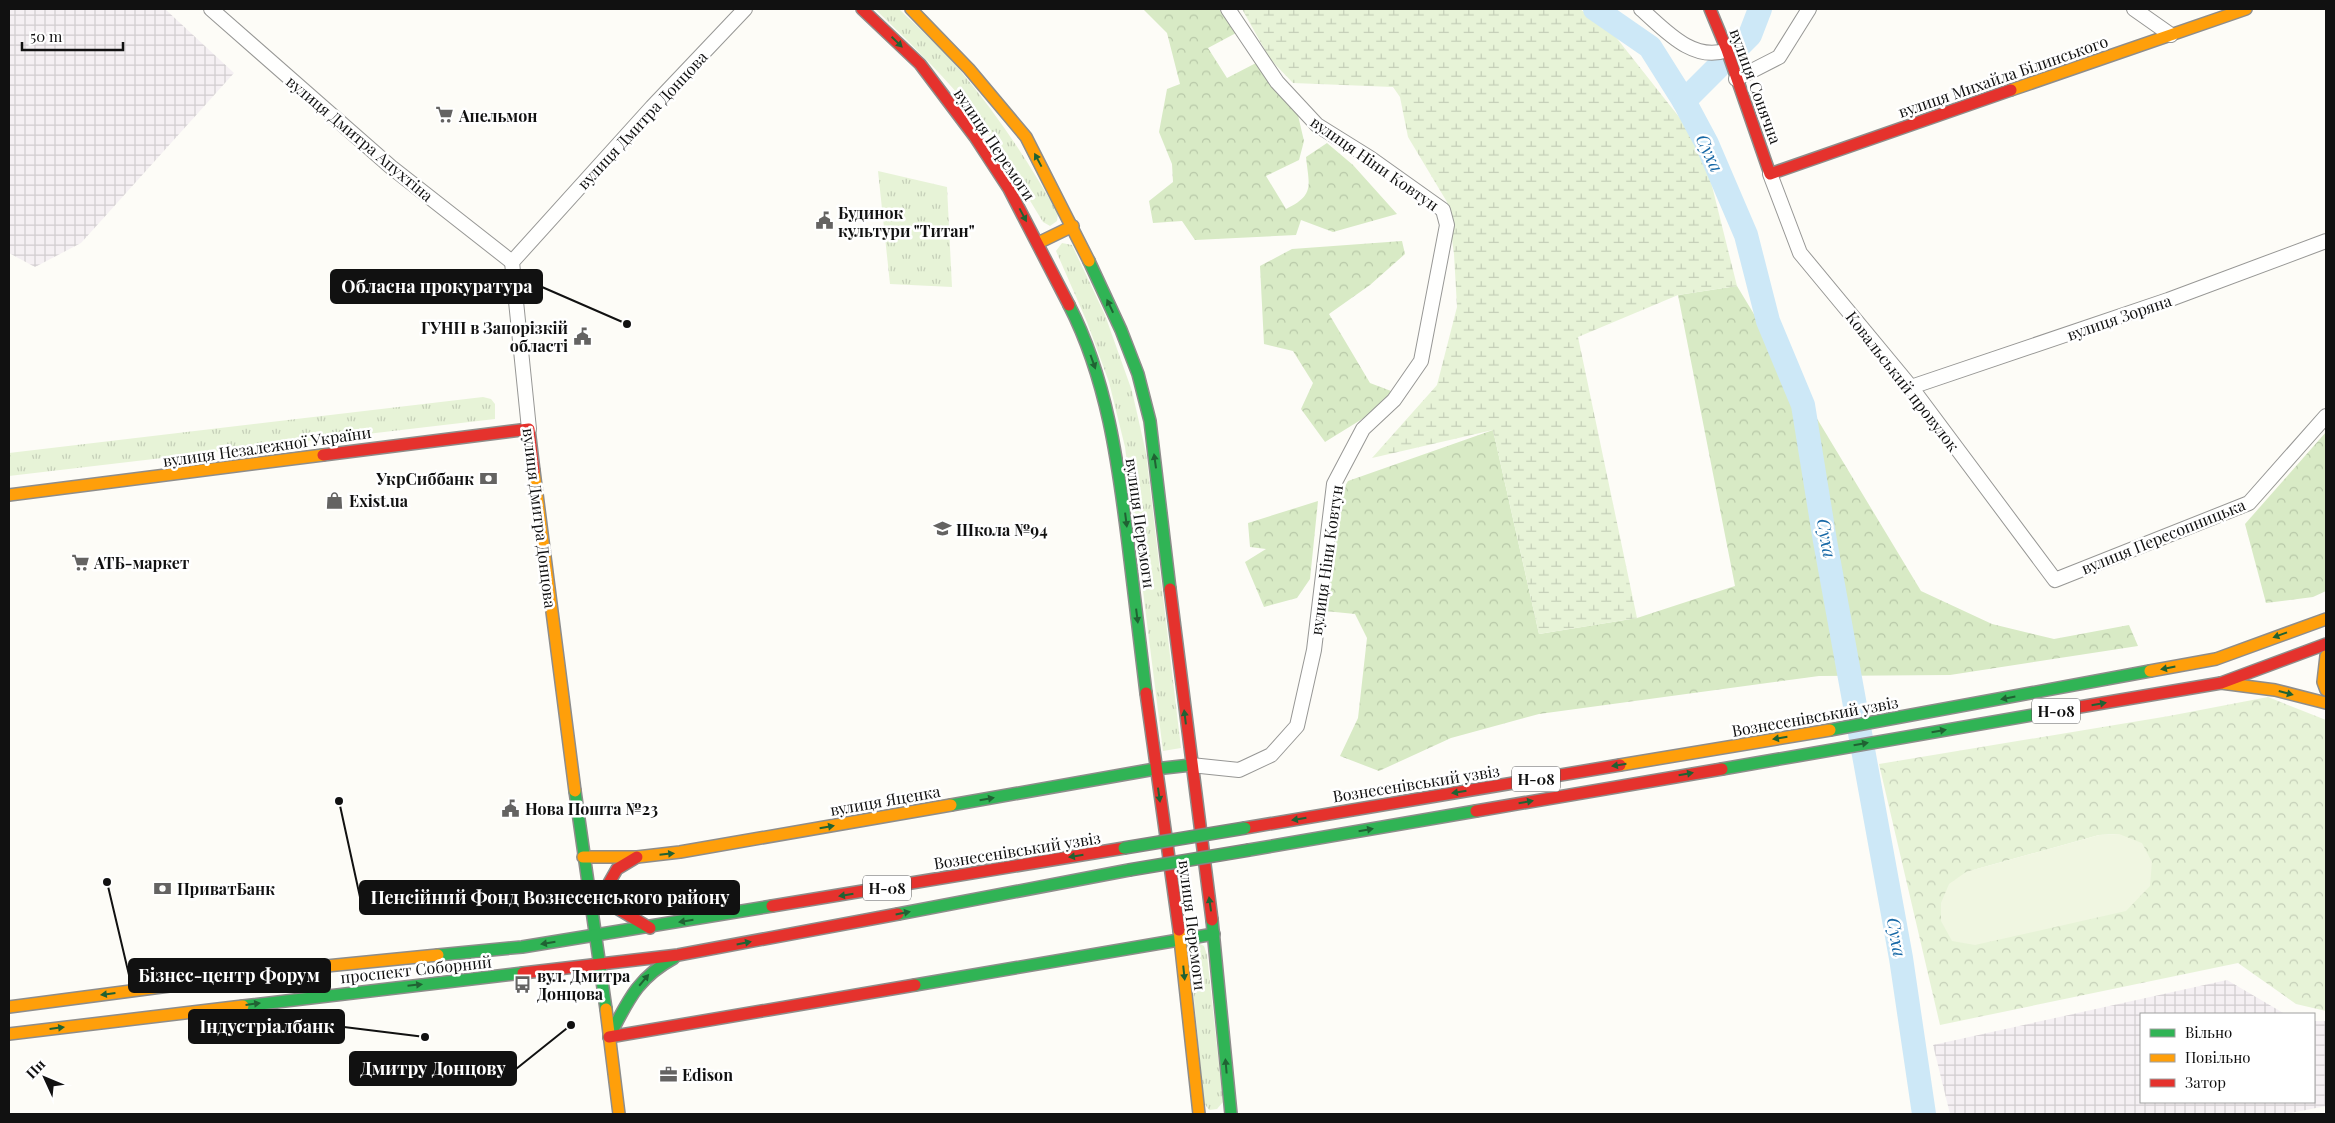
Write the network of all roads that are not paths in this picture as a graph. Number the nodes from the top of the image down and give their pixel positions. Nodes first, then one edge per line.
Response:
1 (211, 9) edge
2 (745, 9) edge
3 (862, 9) edge
4 (910, 9) edge
5 (1228, 9) edge
6 (1642, 9) edge
7 (1710, 9) edge
8 (1809, 9) edge
9 (2134, 9) edge
10 (2246, 9) edge
11 (2171, 35) junction
12 (1727, 50) junction
13 (1735, 75) junction
14 (1770, 174) junction
15 (1073, 226) junction
16 (2326, 241) edge
17 (1038, 242) junction
18 (512, 262) junction
19 (1911, 387) junction
20 (2326, 416) edge
21 (529, 429) junction
22 (9, 496) edge
23 (2055, 580) joint
24 (2326, 619) edge
25 (2326, 644) edge
26 (2326, 656) edge
27 (2221, 683) junction
28 (2326, 690) edge
29 (2326, 704) edge
30 (1191, 765) junction
31 (1155, 769) junction
32 (583, 857) junction
33 (637, 857) junction
34 (606, 890) junction
35 (650, 928) junction
36 (1214, 934) junction
37 (596, 936) junction
38 (1180, 940) junction
39 (678, 955) junction
40 (600, 964) junction
41 (9, 1007) edge
42 (9, 1034) edge
43 (610, 1036) junction
44 (620, 1114) edge
45 (1199, 1114) edge
46 (1231, 1114) edge

1 - 18 street, вулиця Дмитра Апухтіна
2 - 18 street, вулиця Дмитра Донцова
3 -> 17 main road, вулиця Перемоги
15 -> 4 main road, вулиця Перемоги
5 - 30 street, вулиця Ніни Ковтун
6 - 12 street
7 - 12 main road, вулиця Сонячна
8 - 13 street
9 - 11 street
10 - 11 main road, вулиця Михайла Білинського
11 - 14 main road, вулиця Михайла Білинського
12 - 13 main road, вулиця Сонячна
13 - 14 main road, вулиця Сонячна
14 - 19 street, Ковальський провулок
15 - 17 main road
30 -> 15 main road, вулиця Перемоги
16 - 19 street, вулиця Зоряна
17 -> 31 main road, вулиця Перемоги
18 - 21 street, вулиця Дмитра Донцова
19 - 23 street, Ковальський провулок
20 - 23 street, вулиця Пересопницька
21 - 22 main road, вулиця Незалежної України
21 - 32 main road, вулиця Дмитра Донцова
24 -> 35 main road, Вознесенівський узвіз / Н-08, bridge
25 - 27 main road, Н-08
26 - 28 main road
27 -> 29 main road
39 -> 27 main road, Н-08, bridge
30 - 31 main road, вулиця Яценка
36 -> 30 main road, вулиця Перемоги
33 -> 31 main road, вулиця Яценка
31 -> 38 main road, вулиця Перемоги
32 - 33 main road, вулиця Яценка
32 - 34 main road
32 - 37 main road, вулиця Дмитра Донцова
33 - 34 main road
34 - 35 main road
35 - 37 main road, проспект Соборний / Н-08
36 - 38 main road
46 -> 36 main road, вулиця Перемоги
37 - 40 main road, вулиця Дмитра Донцова
37 -> 41 main road, проспект Соборний / Н-08
38 - 43 main road
38 -> 45 main road, вулиця Перемоги
39 - 40 main road, проспект Соборний / Н-08
43 -> 39 main road
42 -> 40 main road, проспект Соборний / Н-08
40 - 43 main road, вулиця Дмитра Донцова
43 - 44 main road, вулиця Дмитра Донцова

